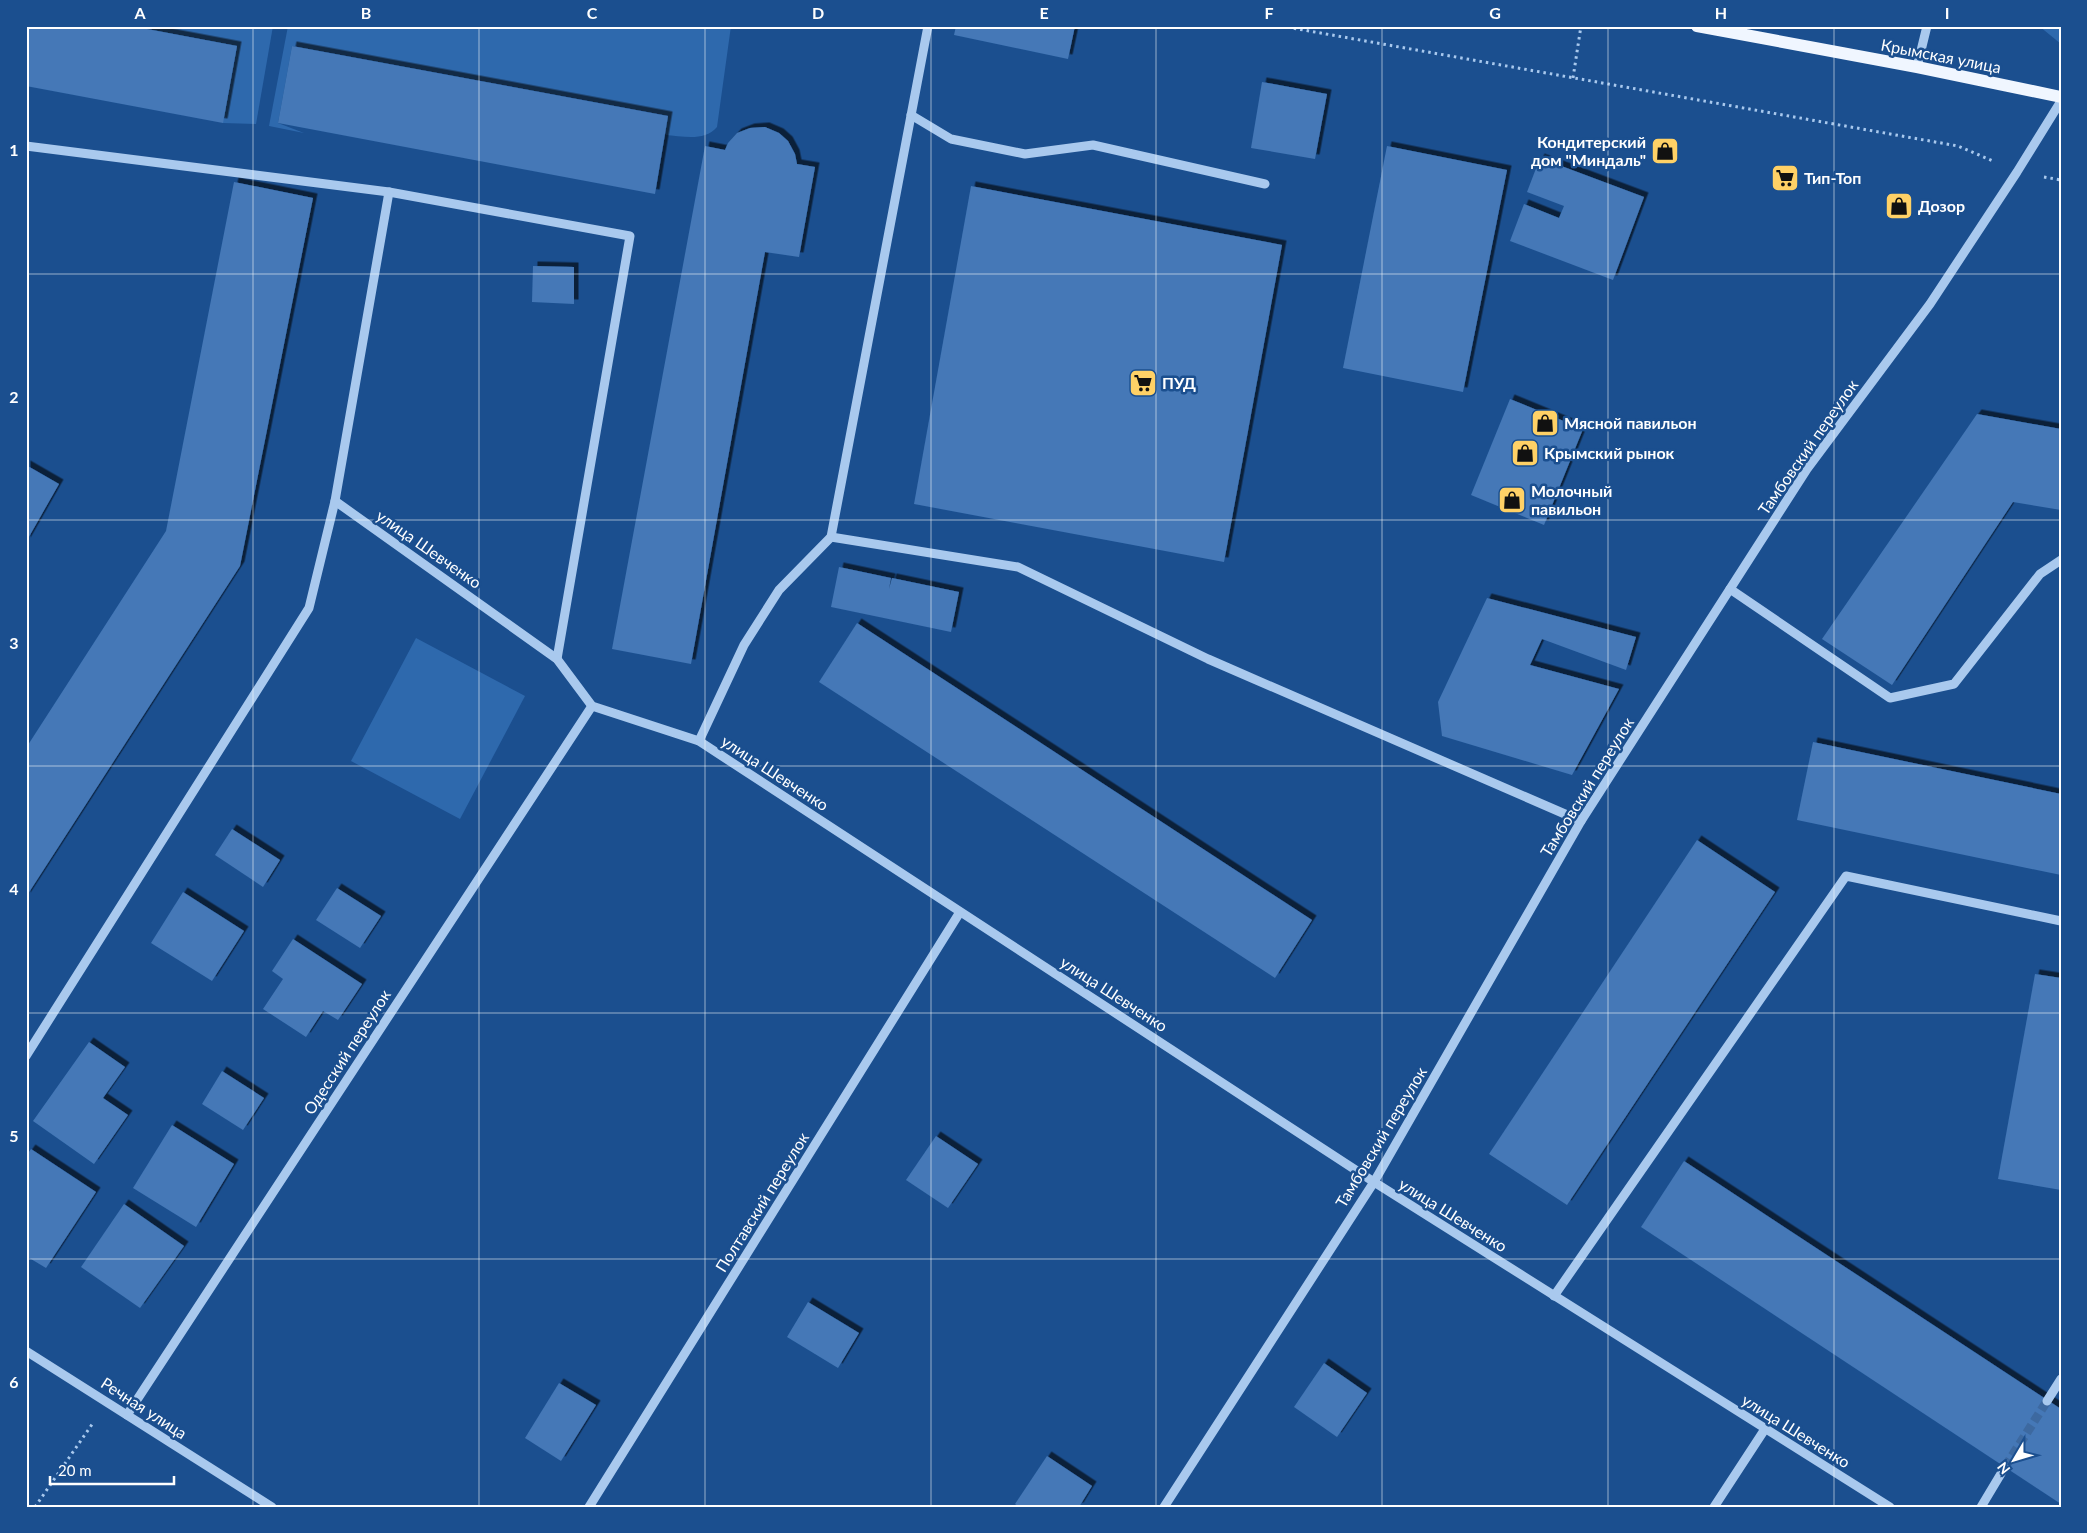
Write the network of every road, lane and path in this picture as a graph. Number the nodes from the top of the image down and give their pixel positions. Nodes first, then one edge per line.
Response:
1 (928, 26) edge
2 (1281, 26) edge
3 (1581, 26) edge
4 (1697, 26) edge
5 (1927, 26) edge
6 (1917, 67) junction
7 (1573, 78) junction
8 (2061, 99) edge
9 (911, 116) junction
10 (26, 146) edge
11 (2017, 172) junction
12 (2061, 180) edge
13 (1264, 184) dead end
14 (389, 192) junction
15 (335, 501) junction
16 (831, 537) junction
17 (2061, 560) edge
18 (1730, 589) junction
19 (557, 659) junction
20 (592, 706) junction
21 (699, 741) junction
22 (1581, 821) junction
23 (960, 912) junction
24 (2061, 921) edge
25 (26, 1056) edge
26 (1374, 1182) junction
27 (1554, 1296) junction
28 (26, 1350) edge
29 (2061, 1379) edge
30 (2047, 1401) tunnel mouth
31 (108, 1402) junction
32 (127, 1415) junction
33 (1765, 1429) junction
34 (2005, 1467) tunnel mouth
35 (36, 1507) edge
36 (272, 1507) edge
37 (589, 1507) edge
38 (1164, 1507) edge
39 (1714, 1507) edge
40 (1890, 1507) edge
41 (1980, 1507) edge

1 - 9 street
2 - 7 path
3 - 7 path
4 - 6 main road, Крымская улица
5 - 6 street
6 - 8 main road, Крымская улица
7 - 11 path
8 - 11 street, Тамбовский переулок
9 - 13 street
9 - 16 street
10 - 14 street
11 - 12 path
11 - 18 street, Тамбовский переулок
14 - 15 street
14 - 19 street
15 - 19 street, улица Шевченко
15 - 25 street
16 - 21 street
16 - 22 street
17 - 18 street
18 - 22 street, Тамбовский переулок
19 - 20 street, улица Шевченко
20 - 21 street, улица Шевченко
20 - 32 street, Одесский переулок
21 - 23 street, улица Шевченко
22 - 26 street, Тамбовский переулок
23 - 26 street, улица Шевченко
23 - 37 street, Полтавский переулок
24 - 27 street
26 - 27 street, улица Шевченко
26 - 38 street, Тамбовский переулок
27 - 33 street, улица Шевченко
28 - 31 street, Речная улица
29 - 30 street
31 - 32 street, Речная улица
31 - 35 path
32 - 36 street, Речная улица
33 - 39 street
33 - 40 street, улица Шевченко
34 - 41 street

